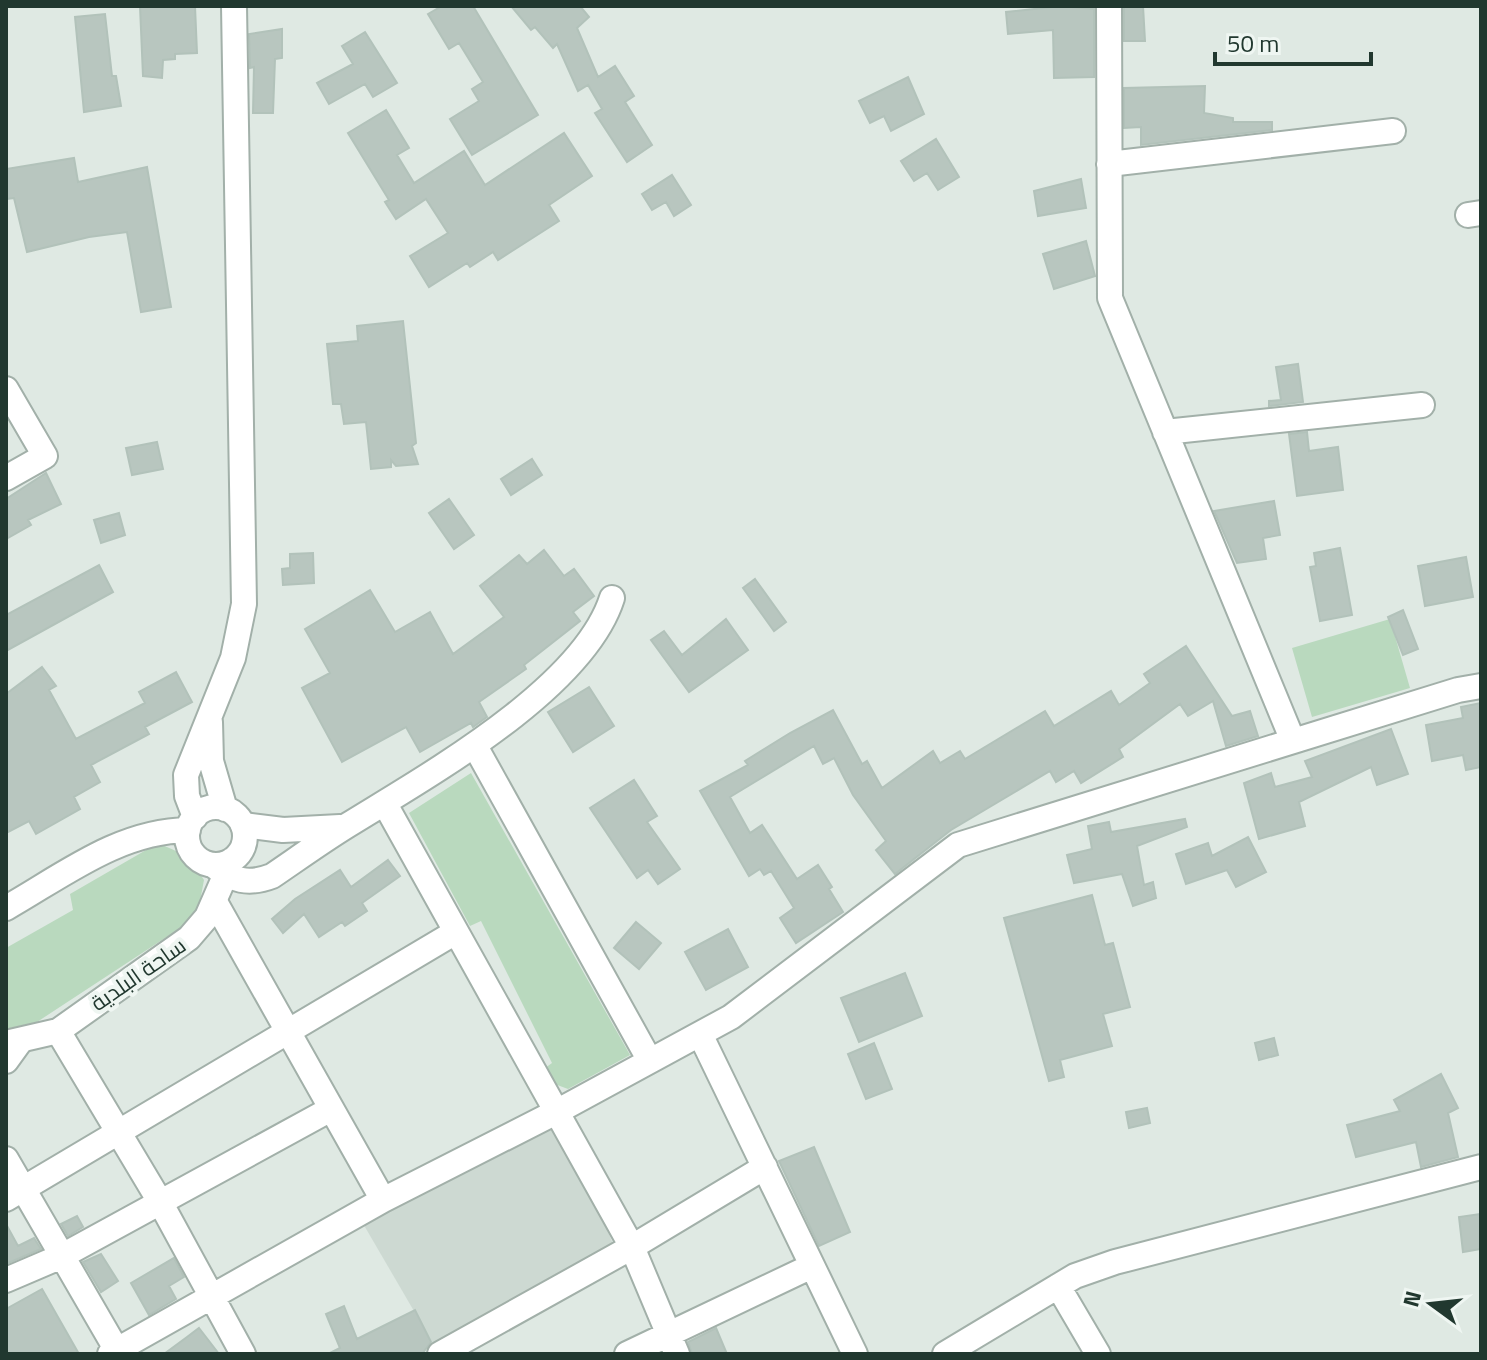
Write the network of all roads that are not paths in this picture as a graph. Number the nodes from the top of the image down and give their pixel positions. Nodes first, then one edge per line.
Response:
1 (234, 6) edge
2 (1109, 6) edge
3 (1393, 131) dead end
4 (1109, 164) junction
5 (6, 389) edge
6 (1422, 405) dead end
7 (1165, 432) junction
8 (6, 478) edge
9 (612, 598) dead end
10 (1481, 686) edge
11 (212, 708) junction
12 (1293, 741) junction
13 (475, 746) junction
14 (385, 804) junction
15 (234, 817) junction
16 (191, 823) junction
17 (347, 826) junction
18 (224, 867) junction
19 (215, 902) junction
20 (6, 908) edge
21 (454, 933) junction
22 (287, 1030) junction
23 (58, 1031) junction
24 (700, 1034) junction
25 (10, 1049) edge
26 (650, 1061) junction
27 (331, 1109) junction
28 (558, 1111) junction
29 (120, 1133) junction
30 (6, 1159) edge
31 (765, 1167) junction
32 (1481, 1167) edge
33 (14, 1193) edge
34 (159, 1200) junction
35 (383, 1200) junction
36 (632, 1247) junction
37 (62, 1256) junction
38 (812, 1266) junction
39 (6, 1280) edge
40 (1058, 1286) junction
41 (210, 1298) junction
42 (672, 1344) edge
43 (450, 1352) edge
44 (115, 1353) edge
45 (243, 1354) edge
46 (627, 1354) edge
47 (855, 1354) edge
48 (945, 1354) edge
49 (1098, 1354) edge

1 - 11 street
2 - 4 street
3 - 4 street
4 - 7 street
5 - 8 street
6 - 7 street
7 - 12 street
9 - 13 street
10 - 12 street
11 - 15 street
11 - 16 street
12 - 24 street
13 - 14 street
13 - 26 street
14 - 17 street
14 - 21 street
15 - 16 street
15 - 17 street
15 - 18 street
16 - 18 street
16 - 20 street
17 - 18 street
18 - 19 street, ساحة البلدية
19 - 22 street
19 - 23 street, ساحة البلدية
21 - 22 street
21 - 28 street
22 - 27 street
22 - 29 street
23 - 25 street, ساحة البلدية
23 - 29 street
24 - 26 street
24 - 31 street
26 - 28 street
27 - 34 street
27 - 35 street
28 - 35 street
28 - 36 street
29 - 33 street
29 - 34 street
30 - 33 street
31 - 36 street
31 - 38 street
32 - 40 street
33 - 37 street
34 - 37 street
34 - 41 street
35 - 41 street
36 - 42 street
36 - 43 street
37 - 39 street
37 - 44 street
38 - 42 street
38 - 47 street
40 - 48 street
40 - 49 street
41 - 44 street
41 - 45 street
42 - 46 street

